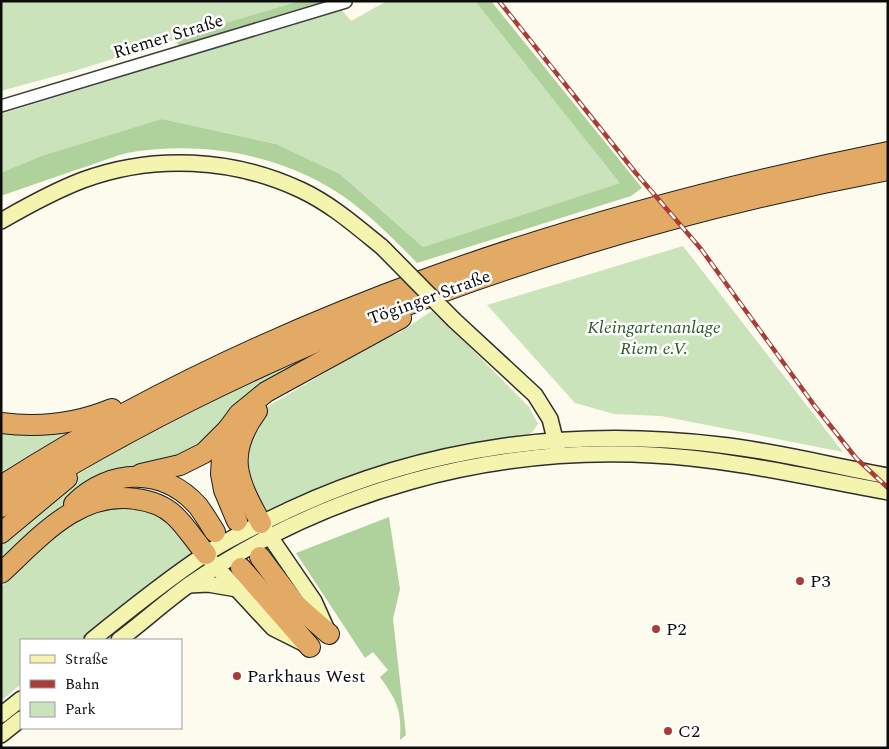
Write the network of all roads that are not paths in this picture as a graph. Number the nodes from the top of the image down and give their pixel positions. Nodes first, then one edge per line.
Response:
1 (346, 2) edge
2 (1, 106) edge
3 (888, 152) edge
4 (888, 170) edge
5 (1, 222) edge
6 (465, 283) junction
7 (283, 382) junction
8 (168, 391) junction
9 (1, 423) edge
10 (228, 429) junction
11 (555, 439) junction
12 (108, 442) junction
13 (560, 455) junction
14 (135, 476) junction
15 (888, 476) edge
16 (1, 486) edge
17 (888, 492) edge
18 (1, 507) edge
19 (236, 521) dead end
20 (51, 526) junction
21 (265, 530) junction
22 (216, 532) dead end
23 (1, 533) edge
24 (260, 557) dead end
25 (211, 560) junction
26 (241, 568) dead end
27 (1, 573) edge
28 (189, 585) junction
29 (237, 590) junction
30 (329, 634) joint
31 (109, 635) edge
32 (95, 639) edge
33 (121, 639) edge
34 (310, 647) joint
35 (20, 700) edge
36 (1, 715) edge
37 (20, 720) edge
38 (1, 735) edge

1 - 2 street, Riemer Straße
3 - 8 highway, Töginger Straße
4 - 6 highway, Töginger Straße
5 - 11 main road, bridge
6 - 7 highway
6 - 12 highway, Töginger Straße
7 - 10 highway
7 - 21 highway
8 - 9 highway
8 - 16 highway, Töginger Straße
10 - 14 highway
10 - 19 highway
11 - 13 main road
11 - 15 main road
11 - 21 main road
12 - 18 highway, Töginger Straße
12 - 23 highway
13 - 17 main road
13 - 21 main road
14 - 20 highway
14 - 22 highway
20 - 25 highway
20 - 27 highway
21 - 25 main road
21 - 30 main road
24 - 30 highway
25 - 28 main road
25 - 29 main road
25 - 31 main road
26 - 34 highway
28 - 29 main road
28 - 33 main road
29 - 34 main road
31 - 32 main road
35 - 36 main road
37 - 38 main road

